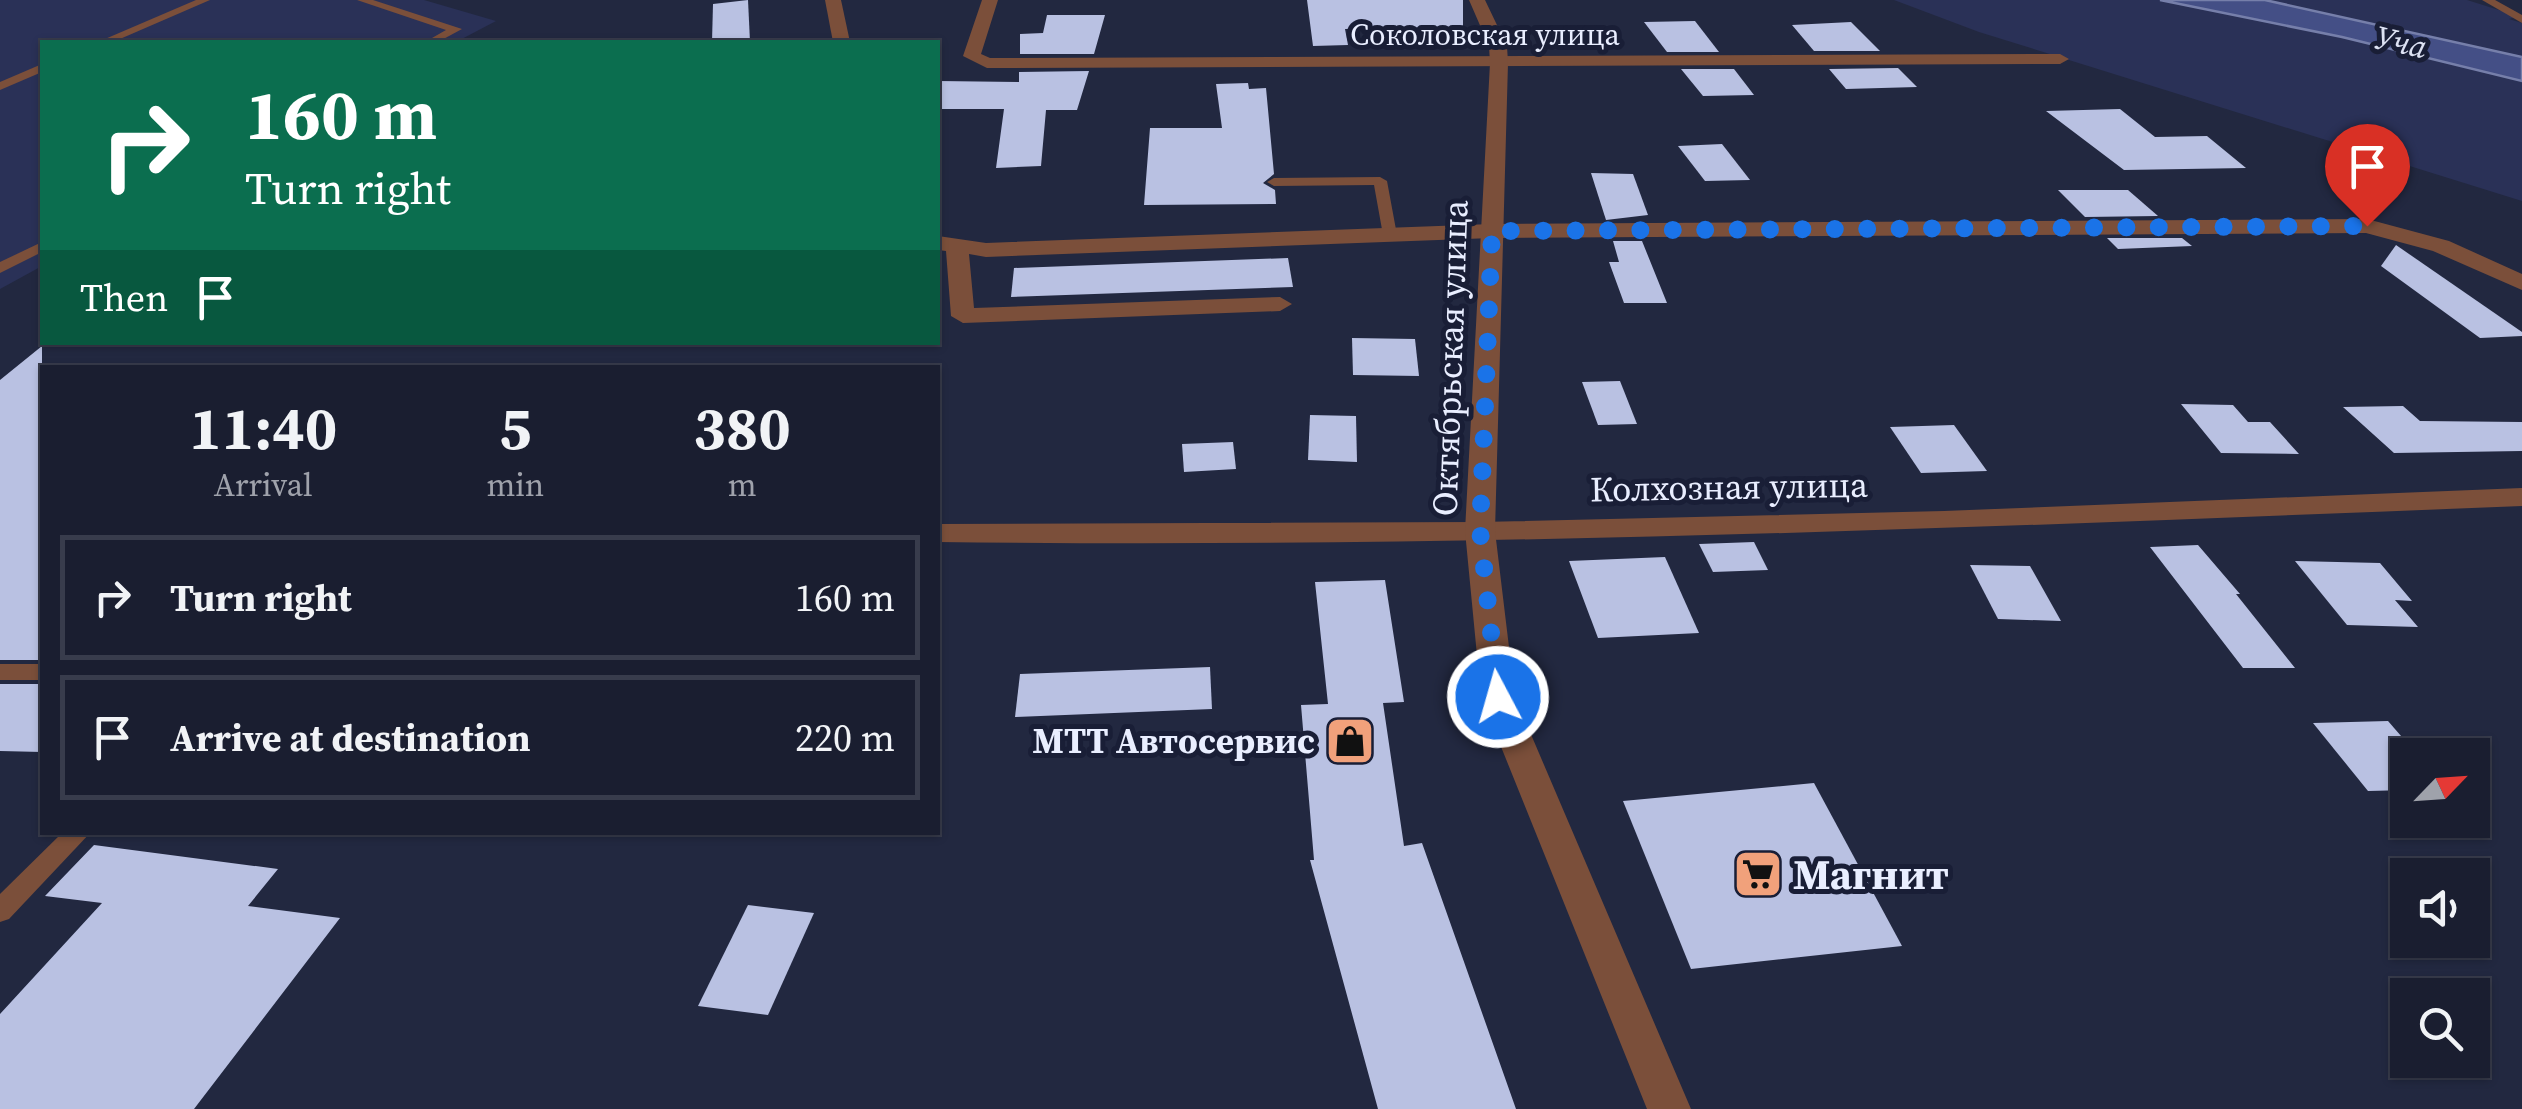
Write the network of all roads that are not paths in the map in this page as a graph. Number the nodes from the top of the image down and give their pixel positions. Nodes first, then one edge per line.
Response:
1 (205, 0) edge
2 (362, 0) edge
3 (834, 0) edge
4 (990, 0) edge
5 (1477, 0) edge
6 (2487, 0) edge
7 (2522, 20) edge
8 (109, 40) edge
9 (434, 40) edge
10 (842, 40) edge
11 (2060, 59) dead end
12 (1500, 63) junction
13 (40, 69) edge
14 (0, 86) edge
15 (1274, 182) dead end
16 (1492, 231) junction
17 (1390, 235) junction
18 (947, 245) edge
19 (40, 247) edge
20 (0, 268) edge
21 (2522, 284) edge
22 (1280, 304) dead end
23 (2522, 497) edge
24 (1480, 530) junction
25 (940, 532) edge
26 (0, 672) edge
27 (40, 672) edge
28 (76, 835) edge
29 (0, 911) edge
30 (1669, 1109) edge

1 - 8 lane
2 - 9 lane
3 - 10 street
4 - 12 street, Соколовская улица
5 - 12 street, Октябрьская улица
6 - 7 lane
11 - 12 street, Соколовская улица
12 - 16 street, Октябрьская улица
13 - 14 lane
15 - 17 lane
16 - 17 street
16 - 21 street
16 - 24 street, Октябрьская улица
17 - 18 street
18 - 22 street
19 - 20 lane
23 - 24 street, Колхозная улица
24 - 25 street, Колхозная улица
24 - 30 street, Октябрьская улица
26 - 27 lane
28 - 29 lane

